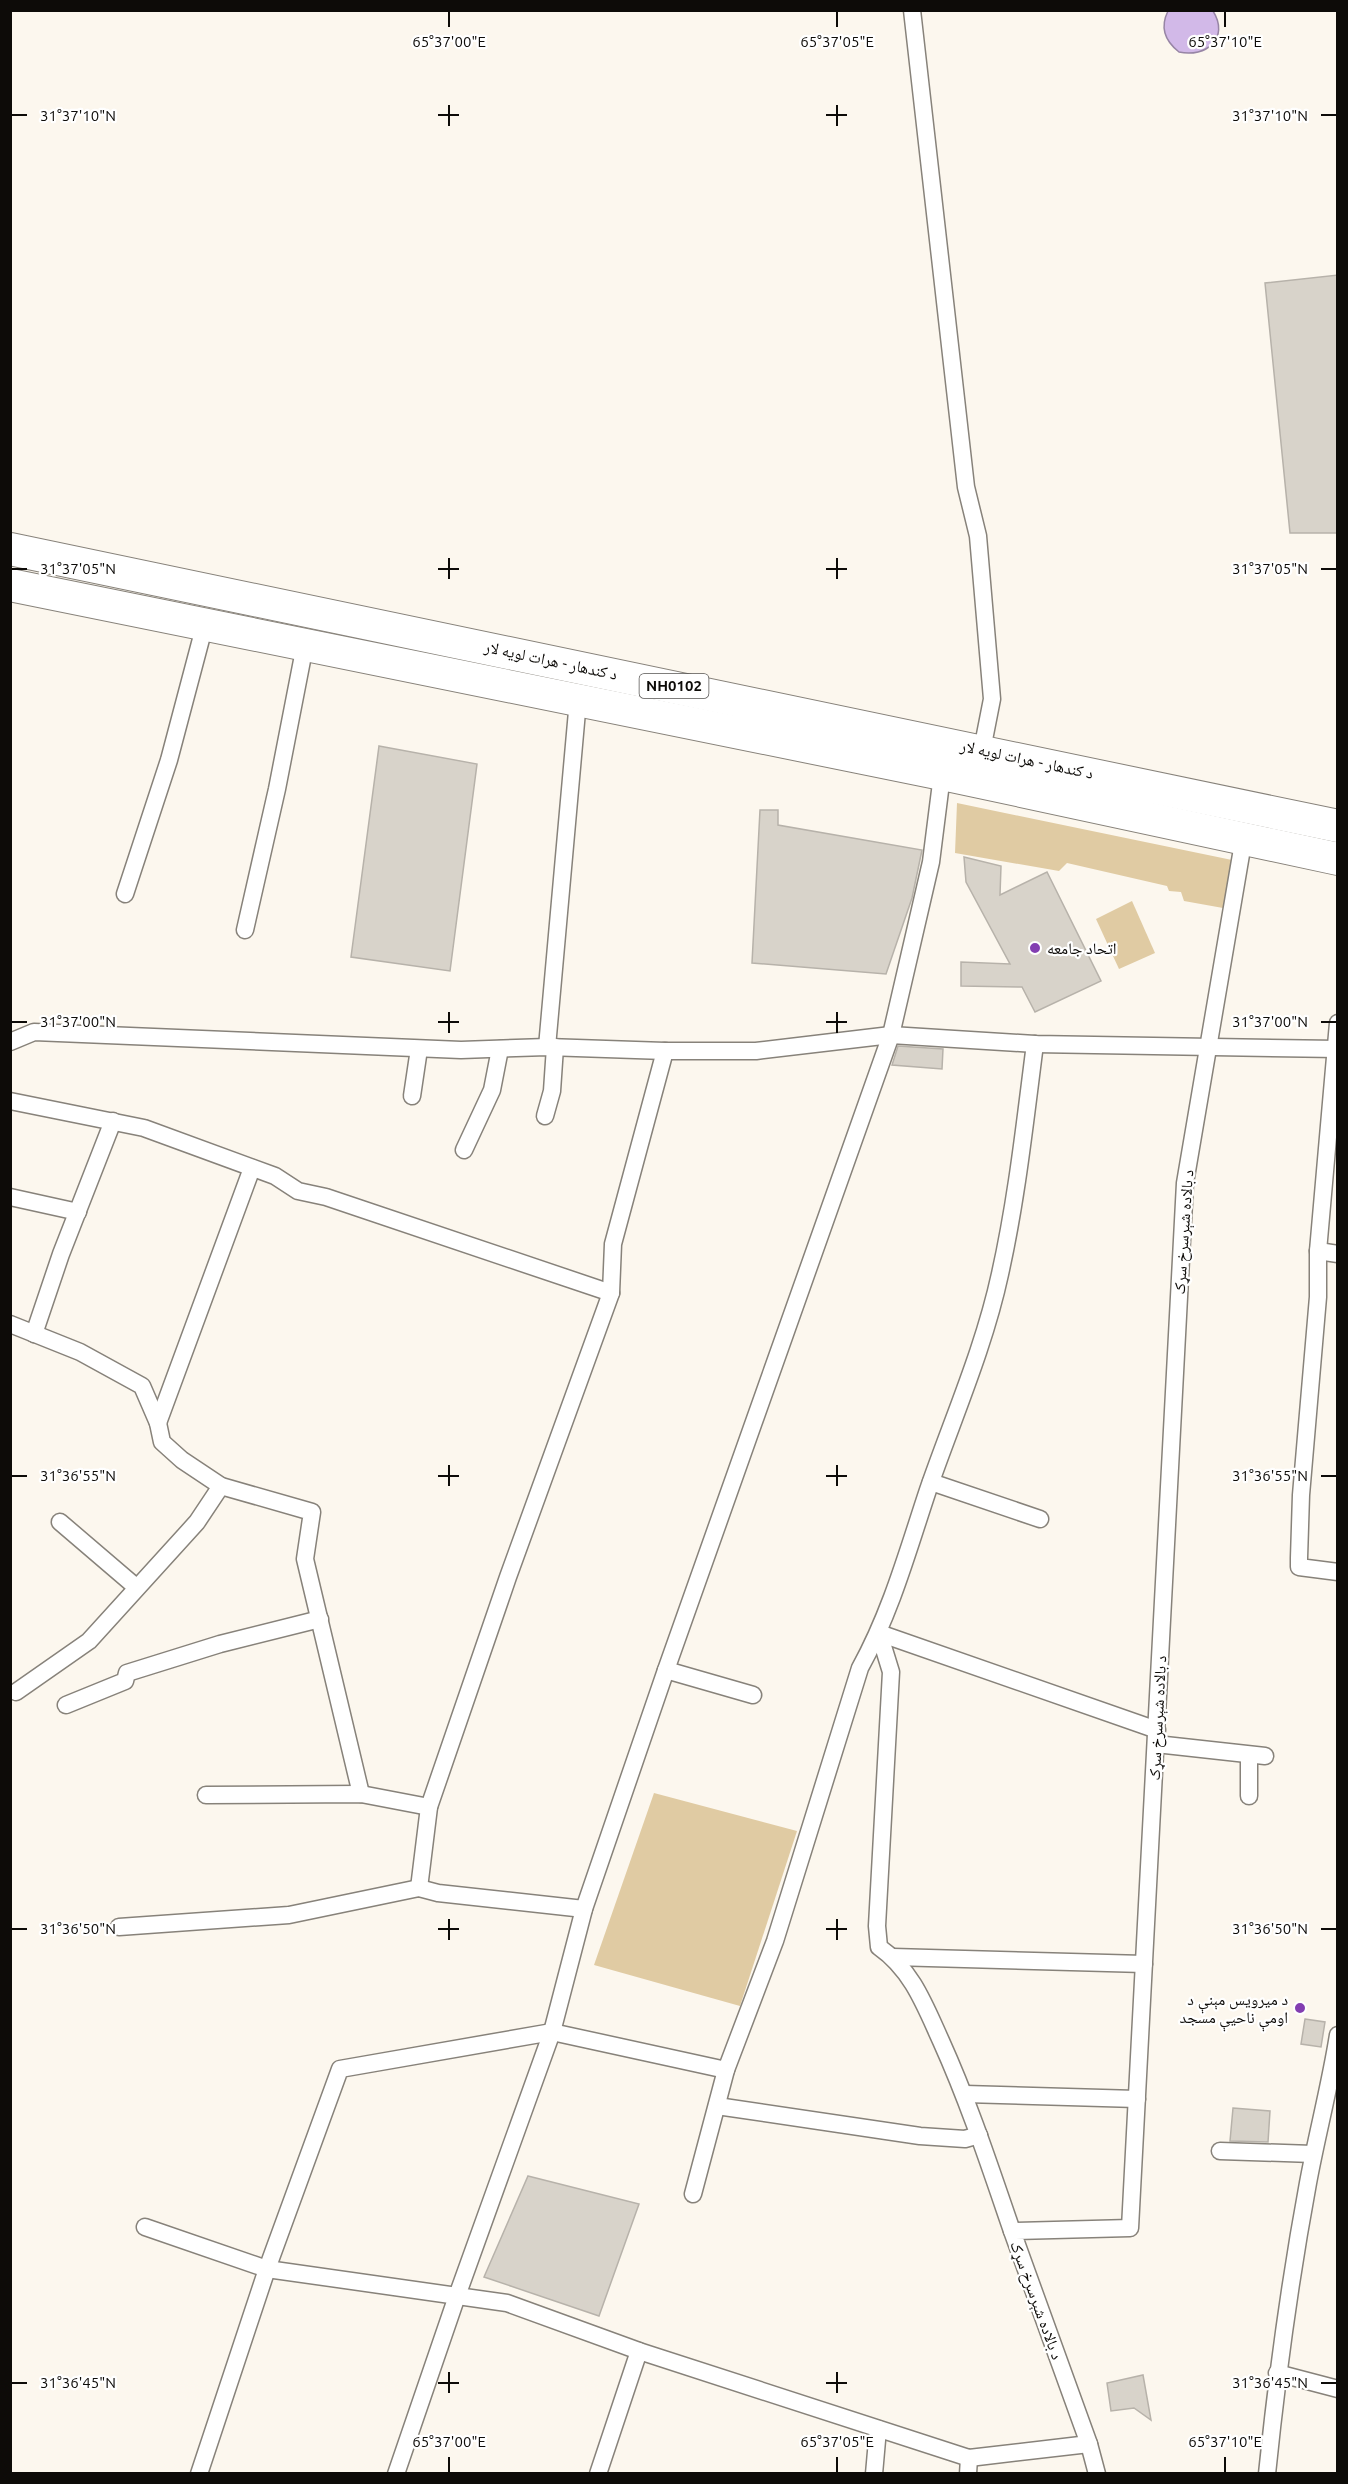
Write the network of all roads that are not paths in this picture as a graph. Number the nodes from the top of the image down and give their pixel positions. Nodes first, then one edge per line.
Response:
1 (912, 10) edge
2 (10, 549) edge
3 (10, 585) edge
4 (204, 624) junction
5 (305, 645) junction
6 (578, 700) junction
7 (947, 742) junction
8 (982, 750) junction
9 (942, 774) junction
10 (1338, 826) edge
11 (1244, 837) junction
12 (1338, 859) edge
13 (125, 894) dead end
14 (245, 930) dead end
15 (1338, 1023) edge
16 (891, 1035) junction
17 (10, 1042) edge
18 (1035, 1044) junction
19 (1209, 1045) junction
20 (551, 1047) junction
21 (419, 1048) junction
22 (500, 1048) junction
23 (1336, 1049) edge
24 (665, 1052) junction
25 (412, 1096) dead end
26 (10, 1101) edge
27 (545, 1116) dead end
28 (113, 1121) junction
29 (464, 1150) dead end
30 (252, 1168) junction
31 (10, 1197) edge
32 (78, 1212) junction
33 (1318, 1251) junction
34 (1338, 1254) edge
35 (611, 1293) junction
36 (10, 1324) edge
37 (34, 1334) junction
38 (158, 1423) junction
39 (931, 1482) junction
40 (221, 1486) junction
41 (1040, 1519) dead end
42 (60, 1522) dead end
43 (1338, 1572) edge
44 (136, 1587) junction
45 (320, 1619) junction
46 (879, 1633) junction
47 (666, 1670) junction
48 (16, 1692) dead end
49 (753, 1695) dead end
50 (66, 1706) dead end
51 (1157, 1737) junction
52 (361, 1794) junction
53 (206, 1795) dead end
54 (1249, 1796) dead end
55 (429, 1807) junction
56 (419, 1888) junction
57 (584, 1909) junction
58 (119, 1927) dead end
59 (893, 1956) junction
60 (1144, 1964) junction
61 (552, 2032) junction
62 (1338, 2036) edge
63 (726, 2070) junction
64 (1334, 2086) edge
65 (965, 2094) junction
66 (1137, 2099) junction
67 (717, 2106) junction
68 (979, 2135) junction
69 (1220, 2151) dead end
70 (1313, 2154) junction
71 (693, 2194) dead end
72 (145, 2226) dead end
73 (1012, 2231) junction
74 (267, 2269) junction
75 (457, 2296) junction
76 (639, 2351) junction
77 (1277, 2373) junction
78 (1338, 2389) edge
79 (878, 2429) junction
80 (1089, 2444) junction
81 (969, 2466) edge
82 (199, 2474) edge
83 (396, 2474) edge
84 (598, 2474) edge
85 (874, 2474) edge
86 (1097, 2474) edge
87 (1267, 2474) edge

1 - 8 street
2 - 7 highway, د کندهار - هرات لويه لار / NH0102
3 - 4 highway, د کندهار - هرات لويه لار / NH0102
4 - 5 highway, د کندهار - هرات لويه لار / NH0102
4 - 13 street
5 - 6 highway, د کندهار - هرات لويه لار / NH0102
5 - 14 street
6 - 9 highway, د کندهار - هرات لويه لار / NH0102
6 - 20 street
7 - 8 highway, د کندهار - هرات لويه لار / NH0102
7 - 9 street
8 - 10 highway, د کندهار - هرات لويه لار / NH0102
9 - 11 highway, د کندهار - هرات لويه لار / NH0102
9 - 16 street
11 - 12 highway, د کندهار - هرات لويه لار / NH0102
11 - 19 street, د بالاده شېرسرخ سړک
15 - 23 street
16 - 18 street
16 - 24 street
16 - 47 street
17 - 21 street
18 - 19 street
18 - 39 street
19 - 23 street
19 - 51 street, د بالاده شېرسرخ سړک
20 - 22 street
20 - 24 street
20 - 27 street
21 - 22 street
21 - 25 street
22 - 29 street
23 - 33 street
24 - 35 street
26 - 28 street
28 - 30 street
28 - 32 street
30 - 35 street
30 - 38 street
31 - 32 street
32 - 37 street
33 - 34 street
33 - 43 street
35 - 55 street
36 - 37 street
37 - 38 street
38 - 40 street
39 - 41 street
39 - 46 street
40 - 44 street
40 - 45 street
42 - 44 street
44 - 48 street
45 - 50 street
45 - 52 street
46 - 51 street
46 - 59 street
46 - 63 street
47 - 49 street
47 - 57 street
51 - 54 street
51 - 60 street, د بالاده شېرسرخ سړک
52 - 53 street
52 - 55 street
55 - 56 street
56 - 57 street
56 - 58 street
57 - 61 street
59 - 60 street
59 - 65 street
60 - 66 street, د بالاده شېرسرخ سړک
61 - 63 street
61 - 74 street
61 - 75 street
62 - 64 street
63 - 67 street
64 - 70 street
65 - 66 street
65 - 68 street
66 - 73 street, د بالاده شېرسرخ سړک
67 - 68 street
67 - 71 street
68 - 73 street
69 - 70 street
70 - 77 street
72 - 74 street
73 - 80 street, د بالاده شېرسرخ سړک
74 - 75 street
74 - 82 street
75 - 76 street
75 - 83 street
76 - 79 street
76 - 84 street
77 - 78 street
77 - 87 street
79 - 81 street
79 - 85 street
80 - 81 street
80 - 86 street, د بالاده شېرسرخ سړک

